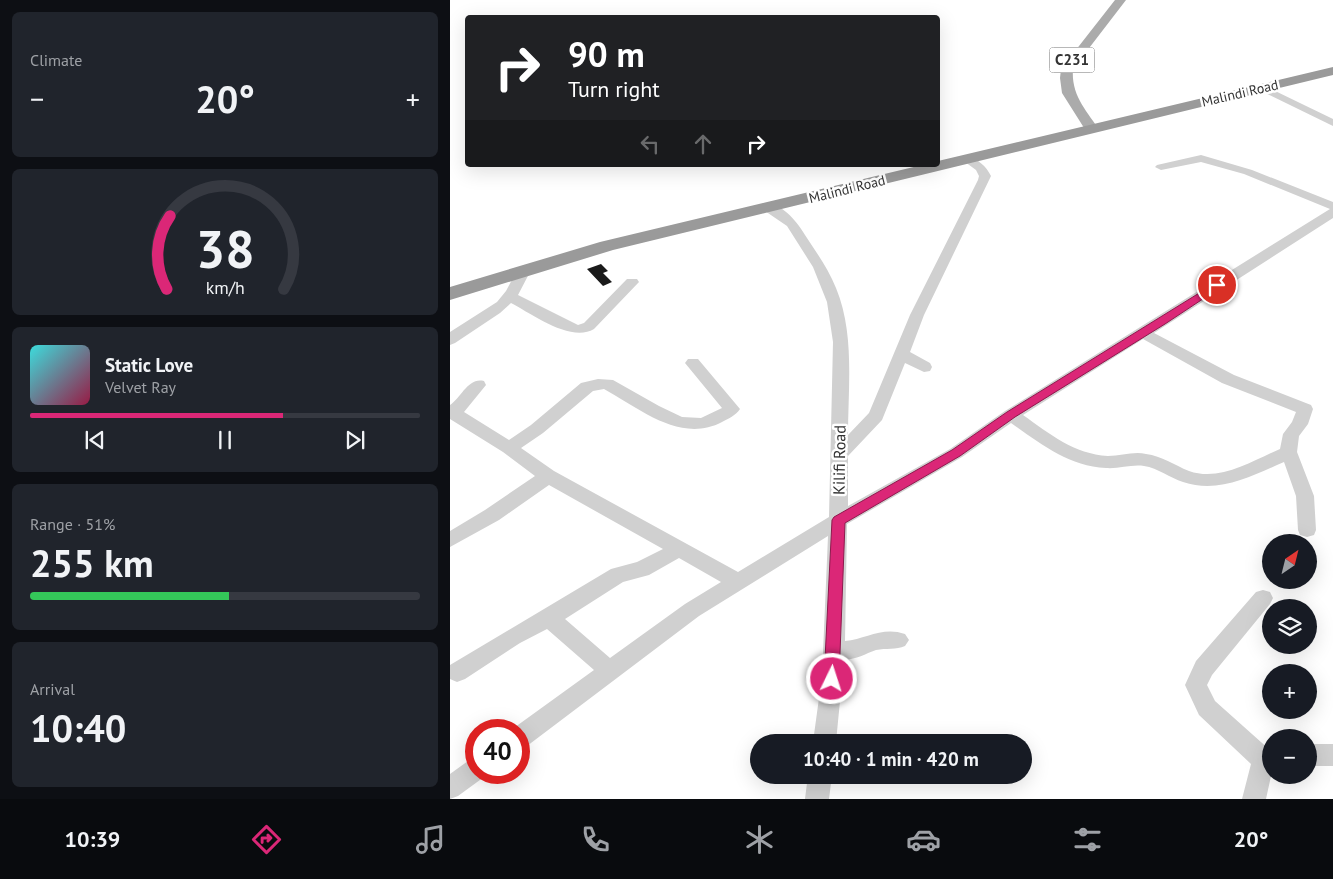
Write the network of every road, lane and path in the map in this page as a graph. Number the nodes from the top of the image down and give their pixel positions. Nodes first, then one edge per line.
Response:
1 (1120, 0) edge
2 (1333, 71) edge
3 (1263, 88) junction
4 (1333, 124) edge
5 (1091, 128) junction
6 (967, 159) junction
7 (940, 167) edge
8 (940, 167) edge
9 (1161, 167) dead end
10 (1333, 206) edge
11 (788, 212) junction
12 (1333, 212) edge
13 (524, 270) junction
14 (632, 282) dead end
15 (450, 294) edge
16 (510, 297) junction
17 (1143, 333) junction
18 (453, 335) edge
19 (902, 354) junction
20 (693, 362) dead end
21 (924, 366) dead end
22 (478, 385) dead end
23 (452, 412) edge
24 (1011, 415) junction
25 (509, 448) junction
26 (1288, 453) junction
27 (839, 455) junction
28 (548, 476) junction
29 (839, 520) junction
30 (1307, 530) dead end
31 (450, 540) edge
32 (680, 548) junction
33 (738, 582) junction
34 (1263, 598) dead end
35 (549, 618) junction
36 (898, 640) dead end
37 (834, 652) junction
38 (609, 670) junction
39 (457, 672) dead end
40 (530, 730) edge
41 (826, 734) edge
42 (1317, 755) edge
43 (1333, 755) edge
44 (1262, 758) edge
45 (1262, 768) edge
46 (465, 777) edge
47 (819, 784) edge
48 (450, 788) edge
49 (817, 799) edge
50 (1254, 799) edge

1 - 5 main road, C231
2 - 3 highway, Malindi Road
3 - 4 street
3 - 5 highway, Malindi Road
5 - 6 highway, Malindi Road
6 - 8 highway, Malindi Road
6 - 19 street
7 - 11 highway, Malindi Road
9 - 10 street
11 - 13 highway, Malindi Road
11 - 27 street, Kilifi Road
12 - 17 street
13 - 15 highway, Malindi Road
13 - 16 street
14 - 16 street
16 - 18 street
17 - 24 street
17 - 26 street
19 - 21 street
19 - 27 street
20 - 25 street
22 - 23 street
23 - 25 street
24 - 26 street
24 - 29 street
25 - 28 street
26 - 30 street
27 - 29 street, Kilifi Road
28 - 31 street
28 - 32 street
29 - 33 street
29 - 37 street, Kilifi Road
32 - 33 street
32 - 35 street
33 - 38 street
34 - 44 street
35 - 38 street
35 - 39 street
36 - 37 street
37 - 41 street, Kilifi Road
38 - 40 street
42 - 43 street
45 - 50 street
46 - 48 street
47 - 49 street

